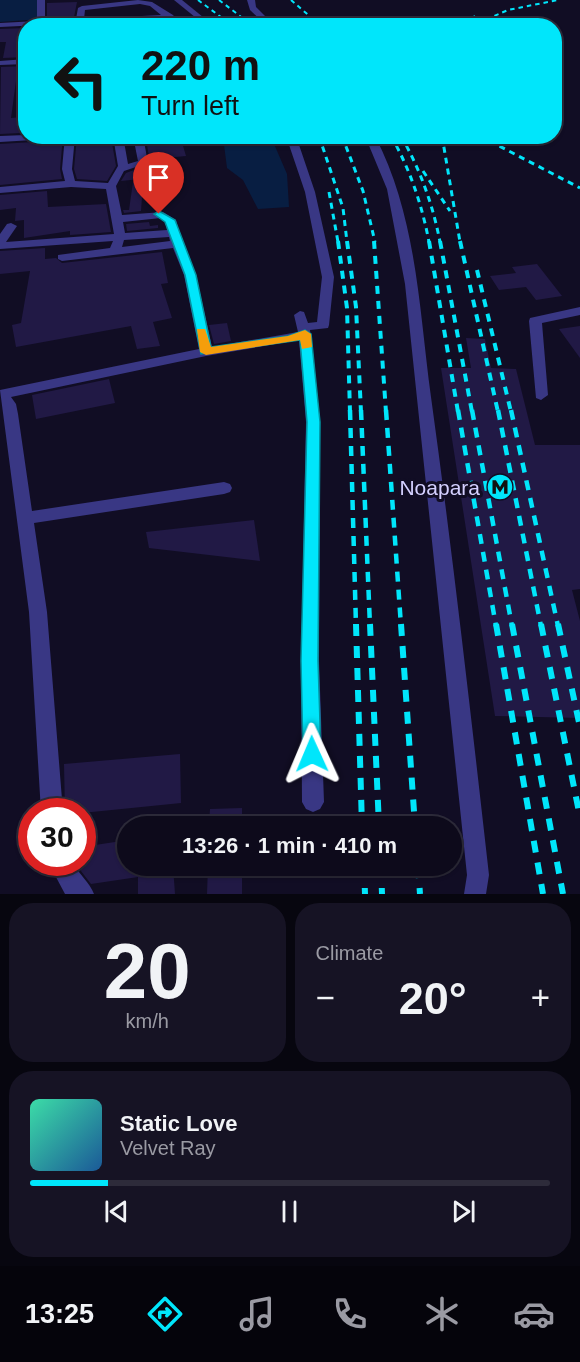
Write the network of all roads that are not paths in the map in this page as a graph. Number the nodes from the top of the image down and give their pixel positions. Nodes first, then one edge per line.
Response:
1 (41, 0) edge
2 (77, 0) edge
3 (178, 0) edge
4 (251, 0) edge
5 (82, 8) junction
6 (170, 17) joint
7 (41, 18) edge
8 (80, 18) edge
9 (140, 18) edge
10 (201, 18) edge
11 (264, 18) edge
12 (0, 25) edge
13 (18, 25) edge
14 (18, 62) edge
15 (0, 63) edge
16 (18, 138) edge
17 (0, 139) edge
18 (69, 144) edge
19 (119, 144) edge
20 (139, 144) edge
21 (294, 144) edge
22 (374, 144) edge
23 (123, 167) junction
24 (71, 184) junction
25 (111, 186) junction
26 (0, 190) edge
27 (117, 219) junction
28 (11, 226) dead end
29 (120, 237) junction
30 (175, 239) junction
31 (0, 244) edge
32 (114, 251) junction
33 (62, 257) dead end
34 (580, 311) edge
35 (303, 325) junction
36 (206, 352) junction
37 (1, 395) edge
38 (541, 395) dead end
39 (224, 488) dead end
40 (25, 518) junction
41 (51, 798) edge
42 (313, 801) dead end
43 (67, 876) edge
44 (83, 894) edge
45 (475, 894) edge

1 - 7 street
2 - 5 street
3 - 10 street
4 - 11 street
5 - 6 street
5 - 8 street
6 - 9 street
12 - 13 street
14 - 15 street
16 - 17 street
18 - 24 street
19 - 23 street
20 - 23 street
21 - 35 street
22 - 45 street
23 - 25 street
24 - 25 street
24 - 26 street
25 - 27 street
27 - 29 street
27 - 30 street
28 - 31 street
29 - 30 street
29 - 31 street
29 - 32 street
30 - 32 street
30 - 36 street
32 - 33 street
34 - 38 street
35 - 36 street
35 - 42 street
36 - 37 street
37 - 40 street
39 - 40 street
40 - 41 street
43 - 44 street

